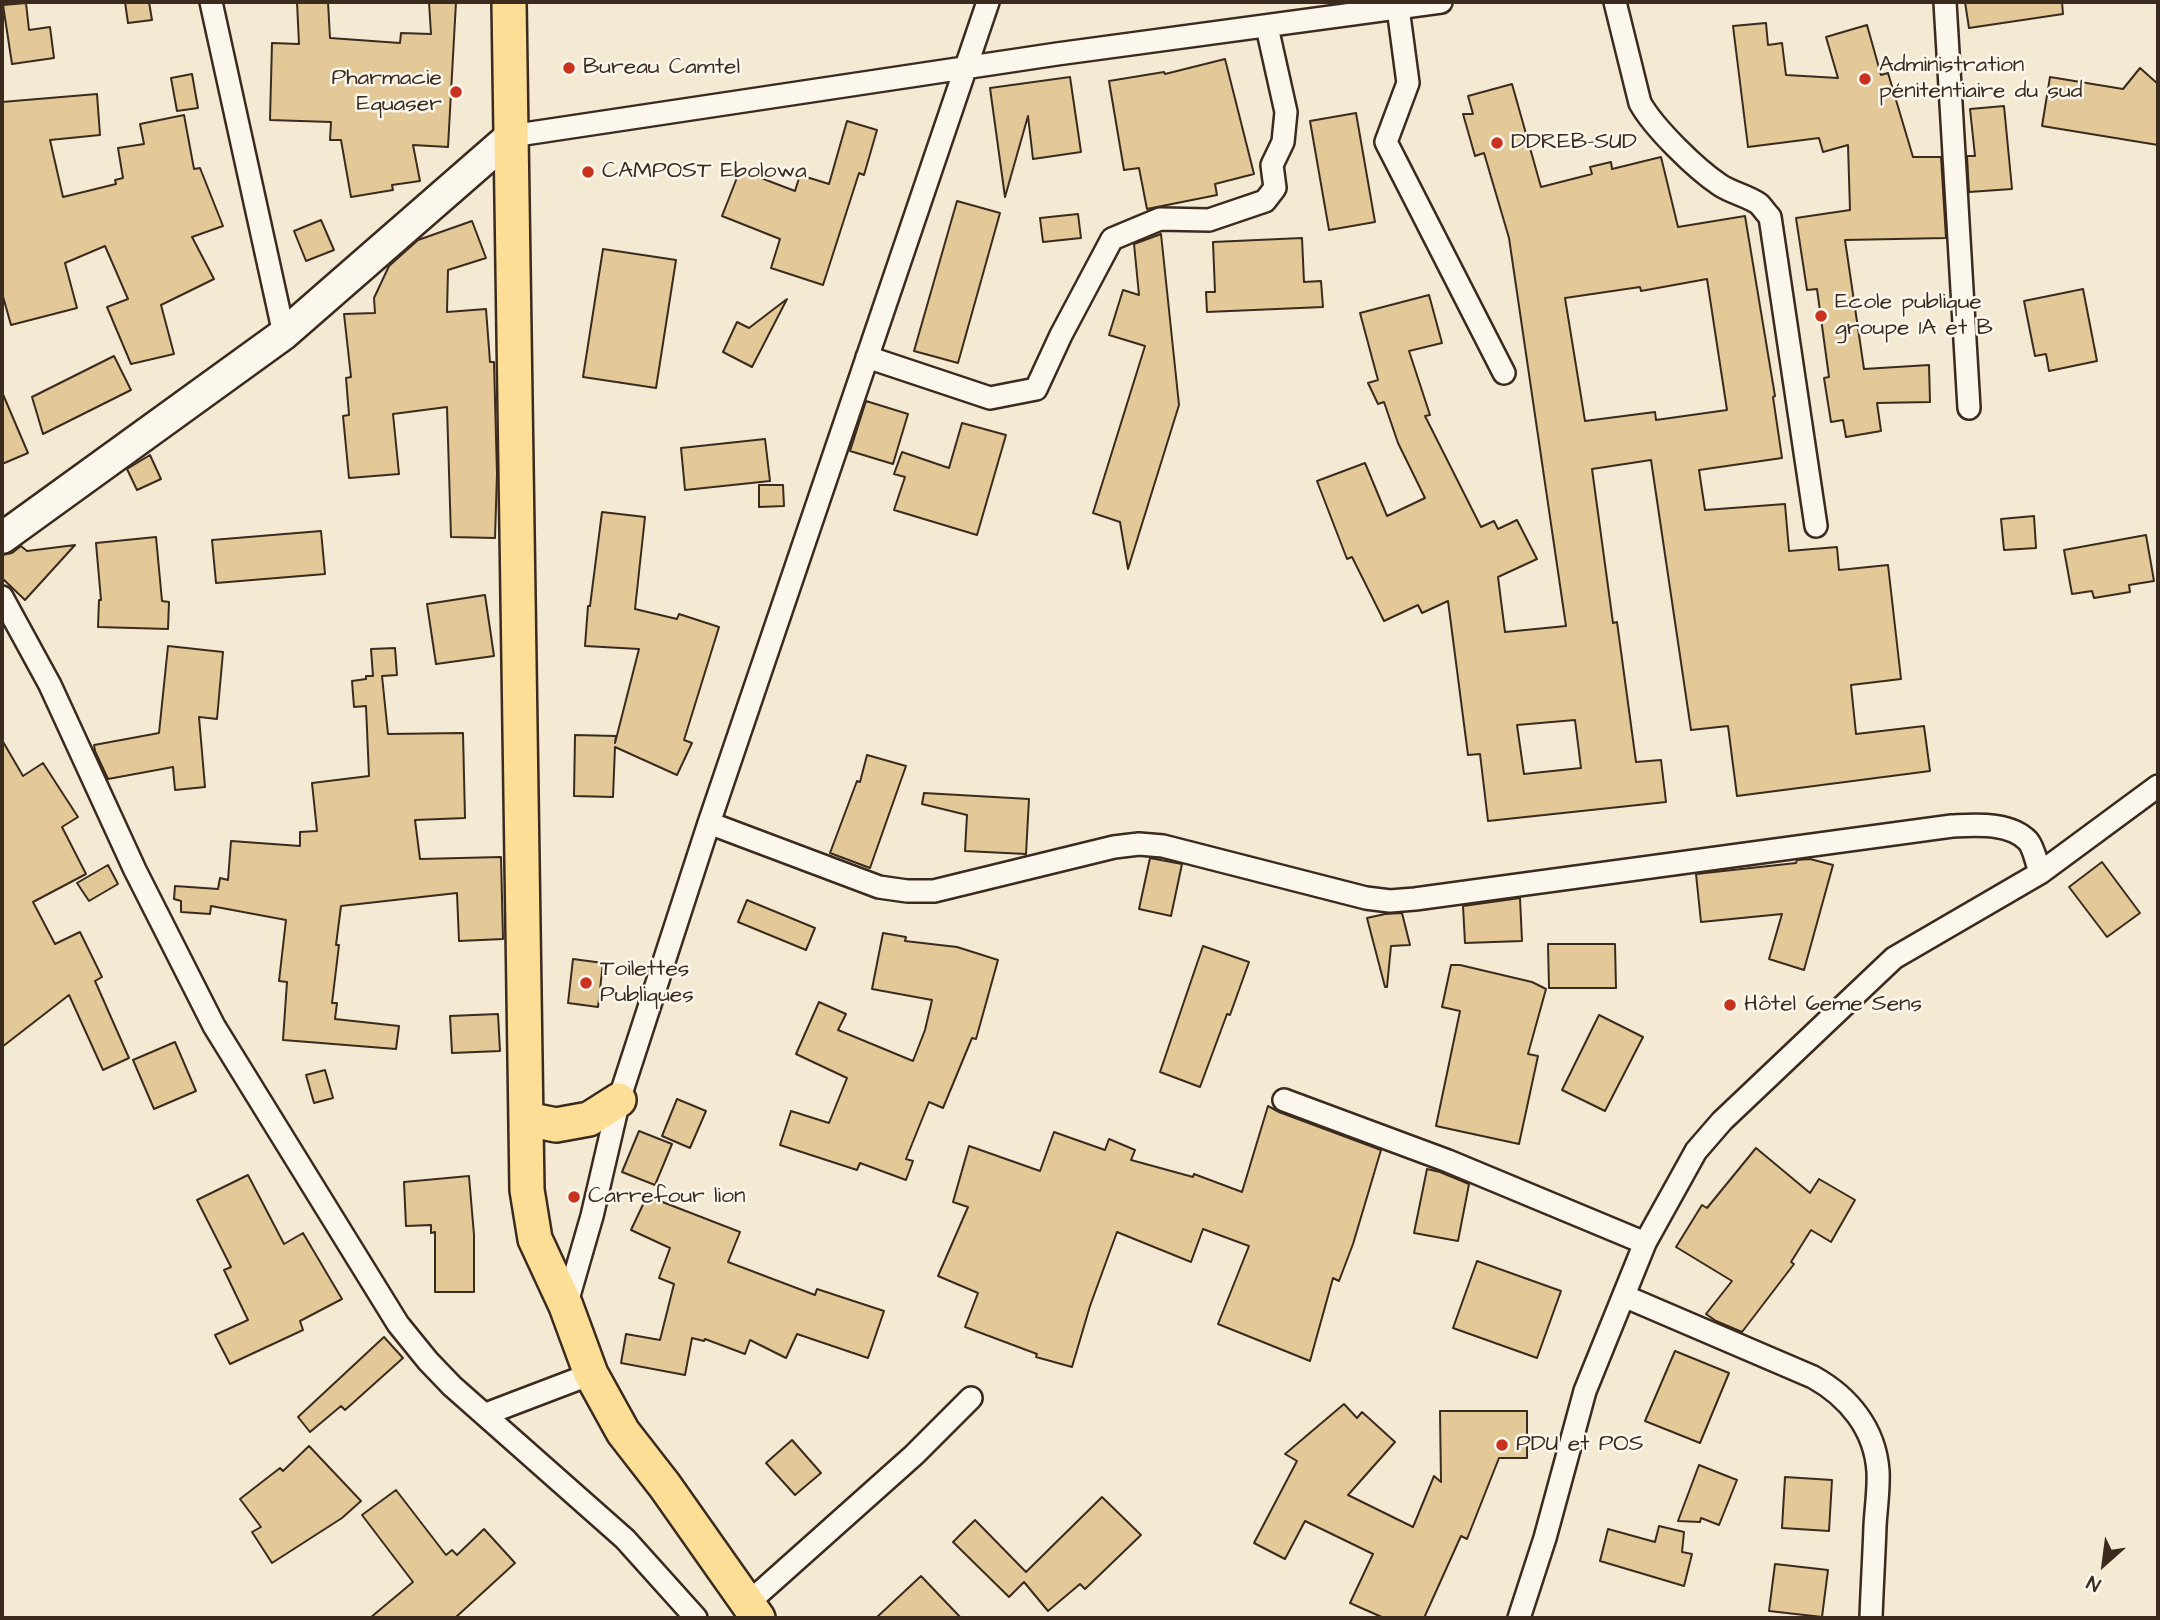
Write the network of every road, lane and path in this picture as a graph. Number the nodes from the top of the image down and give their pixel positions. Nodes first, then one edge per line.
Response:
1 (211, 2) edge
2 (509, 2) edge
3 (988, 2) edge
4 (1441, 2) edge
5 (1615, 2) edge
6 (1945, 2) edge
7 (1398, 8) junction
8 (1322, 10) edge
9 (1267, 27) junction
10 (965, 67) junction
11 (511, 136) junction
12 (284, 334) junction
13 (867, 357) junction
14 (1504, 373) dead end
15 (1969, 408) dead end
16 (1816, 526) dead end
17 (2, 538) edge
18 (2, 597) edge
19 (2158, 786) edge
20 (709, 823) junction
21 (2040, 873) junction
22 (619, 1100) junction
23 (1284, 1100) dead end
24 (527, 1119) junction
25 (1645, 1242) junction
26 (1624, 1296) junction
27 (566, 1306) junction
28 (591, 1374) junction
29 (971, 1398) dead end
30 (486, 1414) junction
31 (753, 1611) edge
32 (696, 1618) edge
33 (1519, 1618) edge
34 (1871, 1618) edge

1 - 12 street
2 - 11 main road
3 - 10 street
4 - 7 street
5 - 16 street
6 - 15 street
7 - 8 street
7 - 14 street
8 - 9 street
9 - 10 street
9 - 13 street
10 - 11 street
10 - 13 street
11 - 12 main road
11 - 24 main road
12 - 17 main road
13 - 20 street
18 - 30 street
19 - 21 street
20 - 21 street
20 - 22 street
21 - 25 street
22 - 24 main road
22 - 27 street
23 - 25 street
24 - 27 main road
25 - 26 street
26 - 33 street
26 - 34 street
27 - 28 main road
28 - 30 street
28 - 31 main road
29 - 31 street
30 - 32 street

